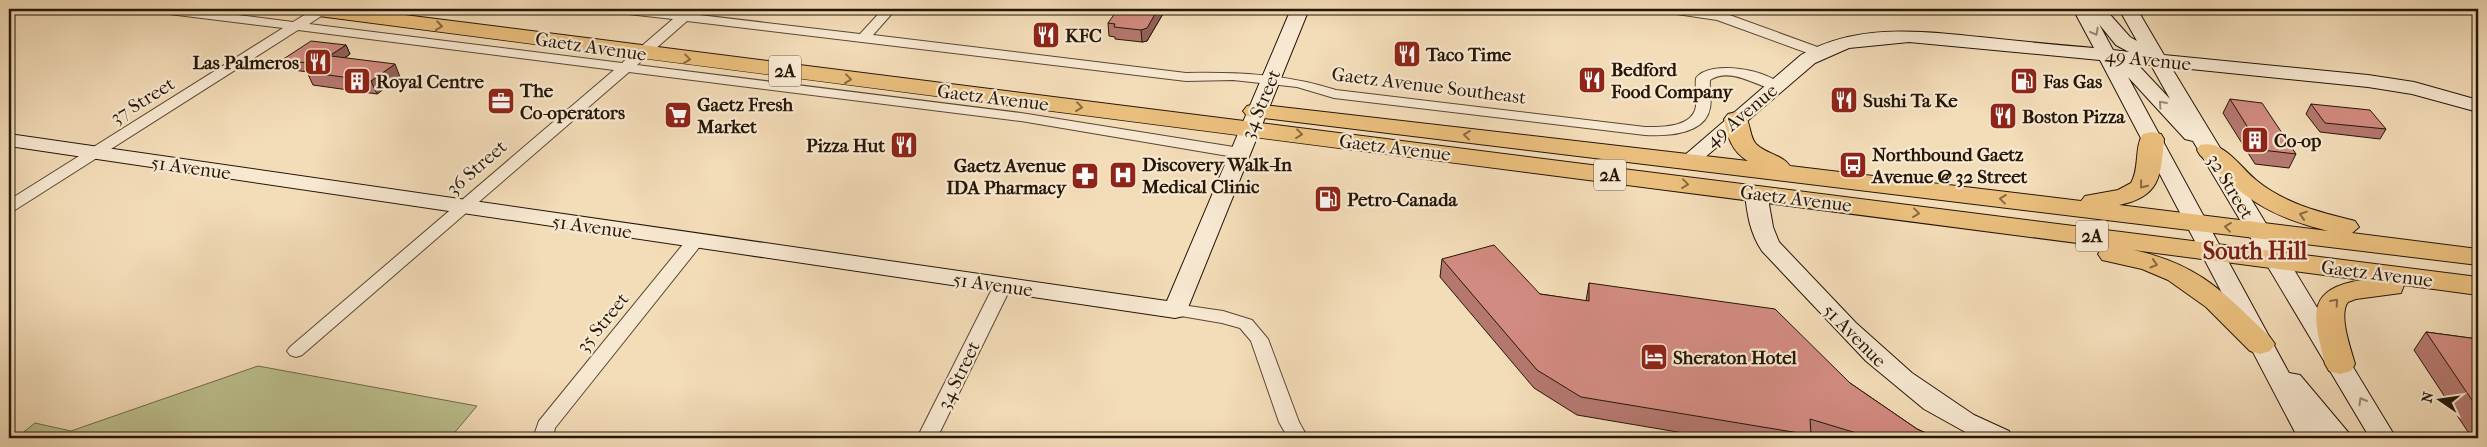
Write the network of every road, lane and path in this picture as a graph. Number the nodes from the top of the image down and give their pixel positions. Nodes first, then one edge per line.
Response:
1 (161, 9) edge
2 (316, 9) edge
3 (434, 9) edge
4 (439, 9) edge
5 (619, 9) edge
6 (890, 9) edge
7 (1300, 9) edge
8 (1670, 9) edge
9 (2082, 9) edge
10 (2096, 9) edge
11 (2128, 9) edge
12 (1712, 12) edge
13 (684, 17) junction
14 (299, 26) junction
15 (660, 38) junction
16 (863, 38) junction
17 (1818, 52) junction
18 (2107, 55) junction
19 (634, 60) junction
20 (2158, 60) junction
21 (1270, 80) junction
22 (1775, 86) junction
23 (2478, 106) edge
24 (1254, 120) junction
25 (1736, 120) junction
26 (2152, 139) junction
27 (9, 140) edge
28 (2209, 150) junction
29 (95, 153) junction
30 (1240, 153) junction
31 (1449, 154) junction
32 (1689, 161) junction
33 (1795, 174) junction
34 (1756, 193) junction
35 (1950, 193) junction
36 (2052, 205) junction
37 (463, 206) junction
38 (9, 208) edge
39 (1970, 220) junction
40 (2198, 223) junction
41 (2258, 231) junction
42 (694, 241) junction
43 (2213, 252) junction
44 (2451, 254) junction
45 (2478, 257) edge
46 (2276, 260) junction
47 (1003, 285) junction
48 (2472, 285) edge
49 (1175, 310) junction
50 (2260, 344) junction
51 (296, 351) dead end
52 (2340, 364) junction
53 (544, 434) edge
54 (927, 438) edge
55 (1298, 438) edge
56 (1999, 438) edge
57 (2311, 438) edge
58 (2339, 438) edge
59 (2383, 438) edge

1 - 14 street
2 - 14 street, 37 Street
2 -> 19 main road, Gaetz Avenue / 2A
3 - 4 main road, Gaetz Avenue / 2A
4 - 15 main road, Gaetz Avenue / 2A
5 - 13 street, Gaetz Avenue Southeast
6 - 16 street
7 - 21 street, 34 Street
8 - 12 street
9 -> 18 street
10 - 20 street
11 - 20 street, 32 Street
12 - 17 street
13 - 15 street, 36 Street
13 - 16 street, Gaetz Avenue Southeast
14 - 19 street
14 - 29 street, 37 Street
15 - 19 street, 36 Street
15 - 24 main road, Gaetz Avenue / 2A
16 - 21 street, Gaetz Avenue Southeast
17 - 18 street, 49 Avenue
17 - 22 street, 49 Avenue
18 - 20 street, 49 Avenue
18 - 26 street
28 -> 18 street
19 -> 24 main road, Gaetz Avenue / 2A
19 - 30 street
19 - 37 street, 36 Street
20 - 23 street, 49 Avenue
20 - 28 street, 32 Street
21 - 22 street, Gaetz Avenue Southeast
21 - 24 street, 34 Street
22 - 25 street, 49 Avenue
24 - 30 street, 34 Street
24 -> 31 main road, Gaetz Avenue / 2A
32 -> 24 main road, Gaetz Avenue / 2A
25 - 32 street, 49 Avenue
25 - 33 main road
26 -> 36 main road
26 - 40 street
27 - 29 street, 51 Avenue
28 - 41 street, 32 Street
44 -> 28 main road
29 - 37 street, 51 Avenue
29 - 38 street, 37 Street
30 - 49 street, 34 Street
31 - 32 main road
31 -> 34 main road, Gaetz Avenue / 2A
32 - 33 main road, Gaetz Avenue / 2A
33 - 35 main road, Gaetz Avenue / 2A
34 - 35 main road
34 -> 39 main road, Gaetz Avenue / 2A
34 - 56 street, 51 Avenue
36 -> 35 main road, Gaetz Avenue / 2A
36 - 40 main road, Gaetz Avenue / 2A
37 - 42 street, 51 Avenue
37 - 51 street, 36 Street
39 - 43 main road, Gaetz Avenue / 2A
39 -> 50 main road
41 -> 40 main road, Gaetz Avenue / 2A
40 - 43 street
41 - 44 main road, Gaetz Avenue / 2A
41 - 46 street, 32 Street
42 - 47 street, 51 Avenue
42 - 53 street, 35 Street
43 - 46 main road, Gaetz Avenue / 2A
43 - 50 street
44 - 45 main road, Gaetz Avenue / 2A
46 - 48 main road, Gaetz Avenue / 2A
46 - 52 street, 32 Street
47 - 49 street, 51 Avenue
47 - 54 street, 34 Street
52 -> 48 main road
49 - 55 street
50 - 57 street
50 - 58 street
59 -> 52 street, 32 Street

